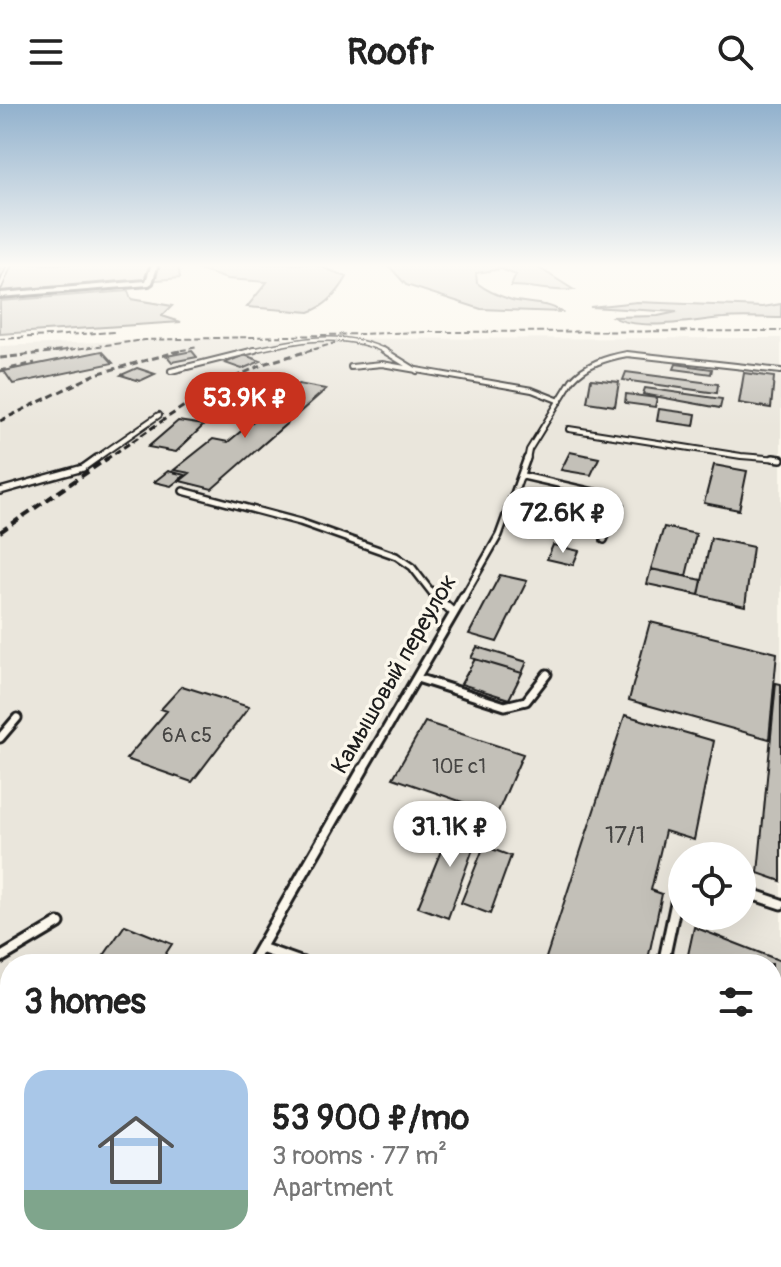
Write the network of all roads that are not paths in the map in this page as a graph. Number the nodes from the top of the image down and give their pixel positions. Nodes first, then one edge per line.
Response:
1 (351, 367) dead end
2 (171, 371) dead end
3 (417, 371) junction
4 (781, 371) edge
5 (560, 401) junction
6 (159, 415) dead end
7 (569, 429) dead end
8 (781, 459) edge
9 (523, 476) junction
10 (0, 491) edge
11 (183, 491) dead end
12 (604, 540) dead end
13 (454, 613) junction
14 (547, 674) dead end
15 (417, 678) junction
16 (17, 718) dead end
17 (0, 738) edge
18 (756, 896) edge
19 (781, 904) edge
20 (59, 923) dead end
21 (670, 930) edge
22 (261, 948) junction
23 (7, 954) edge
24 (257, 954) edge
25 (278, 954) edge
26 (665, 954) edge

1 - 3 lane
2 - 3 lane
3 - 5 lane
4 - 5 lane, Камышовый переулок
5 - 9 lane, Камышовый переулок
6 - 10 lane
7 - 8 lane
9 - 12 lane
9 - 13 lane, Камышовый переулок
11 - 13 lane
13 - 15 lane, Камышовый переулок
14 - 15 lane
15 - 22 lane, Камышовый переулок
16 - 17 lane
18 - 19 lane
20 - 23 lane
21 - 26 lane
22 - 24 lane, Камышовый переулок
22 - 25 lane

